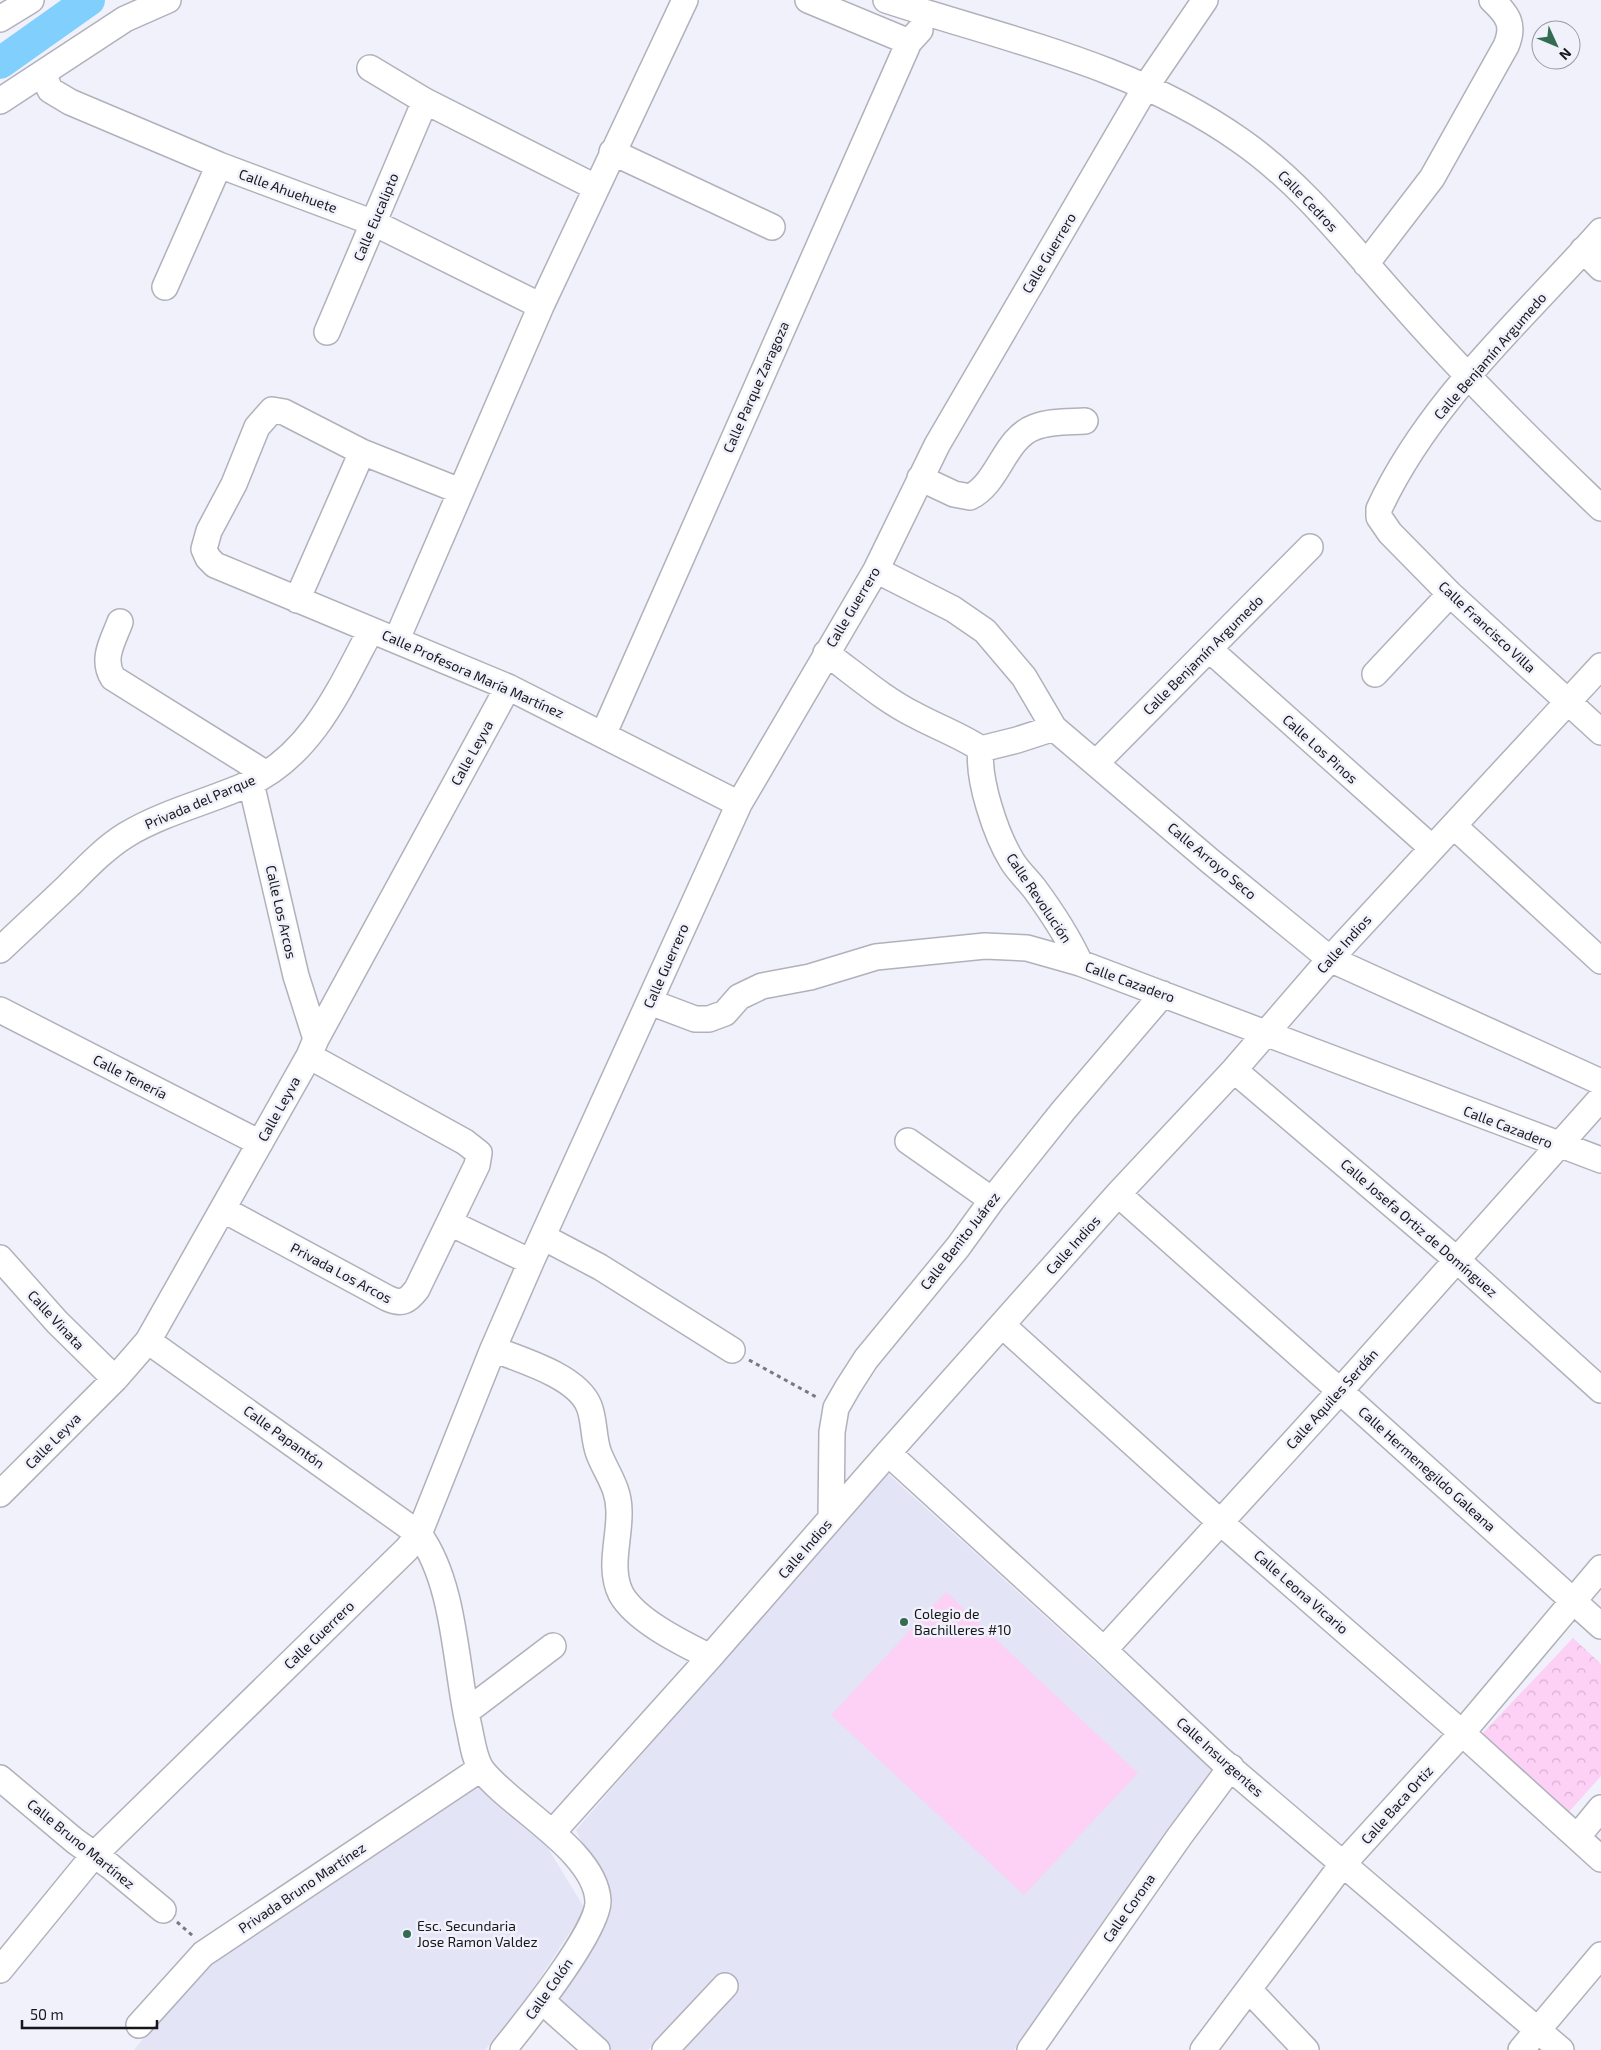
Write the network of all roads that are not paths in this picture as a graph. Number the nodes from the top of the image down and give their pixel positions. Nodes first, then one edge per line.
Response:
1 (31, 0) edge
2 (168, 0) edge
3 (685, 0) edge
4 (808, 0) edge
5 (886, 0) edge
6 (1205, 0) edge
7 (1492, 0) edge
8 (934, 16) junction
9 (0, 19) edge
10 (909, 42) junction
11 (370, 68) dead end
12 (42, 73) junction
13 (1146, 85) junction
14 (0, 101) edge
15 (425, 101) junction
16 (612, 152) junction
17 (219, 165) junction
18 (595, 187) junction
19 (374, 222) junction
20 (772, 228) dead end
21 (1601, 230) edge
22 (1583, 250) junction
23 (1366, 264) junction
24 (1601, 268) edge
25 (165, 287) dead end
26 (541, 306) junction
27 (327, 332) dead end
28 (1468, 376) junction
29 (1085, 421) dead end
30 (362, 452) junction
31 (920, 478) junction
32 (460, 491) junction
33 (1601, 508) edge
34 (1379, 517) joint
35 (1310, 547) dead end
36 (876, 570) junction
37 (1450, 594) junction
38 (297, 600) junction
39 (120, 622) dead end
40 (371, 630) junction
41 (397, 639) junction
42 (1209, 649) junction
43 (826, 653) junction
44 (1601, 666) edge
45 (1375, 674) dead end
46 (508, 687) junction
47 (1568, 702) junction
48 (1054, 728) junction
49 (1601, 732) edge
50 (604, 733) junction
51 (981, 748) junction
52 (1096, 763) junction
53 (258, 778) junction
54 (739, 804) junction
55 (1454, 826) junction
56 (1432, 848) junction
57 (0, 950) edge
58 (1330, 959) junction
59 (1601, 961) edge
60 (1080, 963) junction
61 (1163, 994) junction
62 (650, 1002) junction
63 (0, 1010) edge
64 (1264, 1032) junction
65 (313, 1047) junction
66 (1234, 1070) junction
67 (1601, 1082) edge
68 (1601, 1098) edge
69 (908, 1141) dead end
70 (260, 1143) junction
71 (1558, 1146) junction
72 (1601, 1160) edge
73 (1118, 1194) junction
74 (992, 1200) junction
75 (224, 1210) junction
76 (450, 1223) junction
77 (543, 1237) junction
78 (0, 1258) edge
79 (1457, 1260) junction
80 (531, 1262) junction
81 (1002, 1325) junction
82 (148, 1341) junction
83 (493, 1348) junction
84 (732, 1350) road end
85 (115, 1379) junction
86 (1601, 1390) edge
87 (1340, 1391) junction
88 (888, 1453) junction
89 (0, 1494) edge
90 (832, 1518) junction
91 (1220, 1521) junction
92 (419, 1534) junction
93 (1601, 1568) edge
94 (1573, 1601) junction
95 (1601, 1626) edge
96 (553, 1646) dead end
97 (1104, 1650) junction
98 (710, 1658) junction
99 (466, 1712) junction
100 (1462, 1733) junction
101 (1231, 1767) junction
102 (480, 1769) junction
103 (0, 1778) edge
104 (1601, 1808) edge
105 (553, 1832) junction
106 (1578, 1836) junction
107 (94, 1855) junction
108 (1601, 1859) edge
109 (1342, 1865) junction
110 (163, 1910) road end
111 (1601, 1955) edge
112 (0, 1970) edge
113 (725, 1986) dead end
114 (1250, 1990) junction
115 (542, 2001) junction
116 (139, 2025) dead end
117 (1536, 2029) junction
118 (503, 2050) edge
119 (597, 2050) edge
120 (664, 2050) edge
121 (1030, 2050) edge
122 (1203, 2050) edge
123 (1306, 2050) edge
124 (1521, 2050) edge
125 (1560, 2050) edge

1 - 9 street
2 - 12 street
3 - 16 street
4 - 10 street
5 - 8 street, Calle Cedros
6 - 13 street, Calle Guerrero
7 - 23 street
8 - 10 street
8 - 13 street, Calle Cedros
10 - 50 street, Calle Parque Zaragoza
11 - 15 street
12 - 14 street
12 - 17 street, Calle Ahuehuete
13 - 23 street, Calle Cedros
13 - 31 street, Calle Guerrero
15 - 18 street
15 - 19 street, Calle Eucalipto
16 - 18 street
16 - 20 street
17 - 19 street, Calle Ahuehuete
17 - 25 street
18 - 26 street
19 - 26 street, Calle Ahuehuete
19 - 27 street, Calle Eucalipto
21 - 22 street, Calle Benjamín Argumedo
22 - 24 street
22 - 28 street, Calle Benjamín Argumedo
23 - 28 street, Calle Cedros
26 - 32 street
28 - 33 street, Calle Cedros
28 - 34 street, Calle Benjamín Argumedo
29 - 31 street
30 - 32 street
30 - 38 street
30 - 38 street, Calle Profesora María Martínez
31 - 36 street, Calle Guerrero
32 - 41 street
34 - 37 street, Calle Francisco Villa
35 - 42 street, Calle Benjamín Argumedo
36 - 43 street, Calle Guerrero
36 - 48 street, Calle Arroyo Seco
37 - 45 street
37 - 47 street, Calle Francisco Villa
38 - 40 street, Calle Profesora María Martínez
39 - 53 street
40 - 41 street, Calle Profesora María Martínez
40 - 53 street, Privada del Parque
41 - 46 street, Calle Profesora María Martínez
42 - 52 street, Calle Benjamín Argumedo
42 - 56 street, Calle Los Pinos
43 - 51 street
43 - 54 street, Calle Guerrero
44 - 47 street, Calle Indios
46 - 50 street, Calle Profesora María Martínez
46 - 65 street, Calle Leyva
47 - 49 street, Calle Francisco Villa
47 - 55 street, Calle Indios
48 - 51 street
48 - 52 street, Calle Arroyo Seco
50 - 54 street, Calle Profesora María Martínez
51 - 60 street, Calle Revolución
52 - 58 street, Calle Arroyo Seco
53 - 57 street, Privada del Parque
53 - 65 street, Calle Los Arcos
54 - 62 street, Calle Guerrero
55 - 56 street, Calle Indios
55 - 59 street
56 - 58 street, Calle Indios
58 - 64 street, Calle Indios
58 - 67 street, Calle Arroyo Seco
60 - 61 street, Calle Cazadero
60 - 62 street, Calle Cazadero
61 - 64 street, Calle Cazadero
61 - 74 street, Calle Benito Juárez
62 - 77 street, Calle Guerrero
63 - 70 street, Calle Tenería
64 - 66 street, Calle Indios
64 - 71 street, Calle Cazadero
65 - 70 street, Calle Leyva
65 - 76 street, Privada Los Arcos
66 - 73 street, Calle Indios
66 - 79 street, Calle Josefa Ortiz de Domínguez
68 - 71 street, Calle Aquiles Serdán
69 - 74 street
70 - 75 street, Calle Leyva
71 - 72 street, Calle Cazadero
71 - 79 street, Calle Aquiles Serdán
73 - 81 street, Calle Indios
73 - 87 street, Calle Hermenegildo Galeana
74 - 90 street, Calle Benito Juárez
75 - 76 street, Privada Los Arcos
75 - 82 street, Calle Leyva
76 - 80 street
77 - 80 street, Calle Guerrero
77 - 84 street
78 - 85 street, Calle Vinata
79 - 86 street, Calle Josefa Ortiz de Domínguez
79 - 87 street, Calle Aquiles Serdán
80 - 83 street, Calle Guerrero
81 - 88 street, Calle Indios
81 - 91 street, Calle Leona Vicario
82 - 85 street, Calle Leyva
82 - 92 street, Calle Papantón
83 - 92 street, Calle Guerrero
83 - 98 street
85 - 89 street, Calle Leyva
87 - 91 street, Calle Aquiles Serdán
87 - 94 street, Calle Hermenegildo Galeana
88 - 90 street, Calle Indios
88 - 97 street, Calle Insurgentes
90 - 98 street, Calle Indios
91 - 97 street, Calle Aquiles Serdán
91 - 100 street, Calle Leona Vicario
92 - 99 street
92 - 107 street, Calle Guerrero
93 - 94 street, Calle Baca Ortiz
94 - 95 street, Calle Hermenegildo Galeana
94 - 100 street, Calle Baca Ortiz
96 - 99 street
97 - 101 street, Calle Insurgentes
98 - 105 street, Calle Indios
99 - 102 street
100 - 106 street, Calle Leona Vicario
100 - 109 street, Calle Baca Ortiz
101 - 109 street, Calle Insurgentes
101 - 121 street, Calle Corona
102 - 105 street, Calle Colón
102 - 116 street, Privada Bruno Martínez
103 - 107 street, Calle Bruno Martínez
104 - 106 street
105 - 115 street, Calle Colón
106 - 108 street, Calle Leona Vicario
107 - 110 street, Calle Bruno Martínez
107 - 112 street, Calle Guerrero
109 - 114 street, Calle Baca Ortiz
109 - 117 street, Calle Insurgentes
111 - 117 street
113 - 120 street
114 - 122 street, Calle Baca Ortiz
114 - 123 street
115 - 118 street, Calle Colón
115 - 119 street
117 - 124 street
117 - 125 street, Calle Insurgentes

